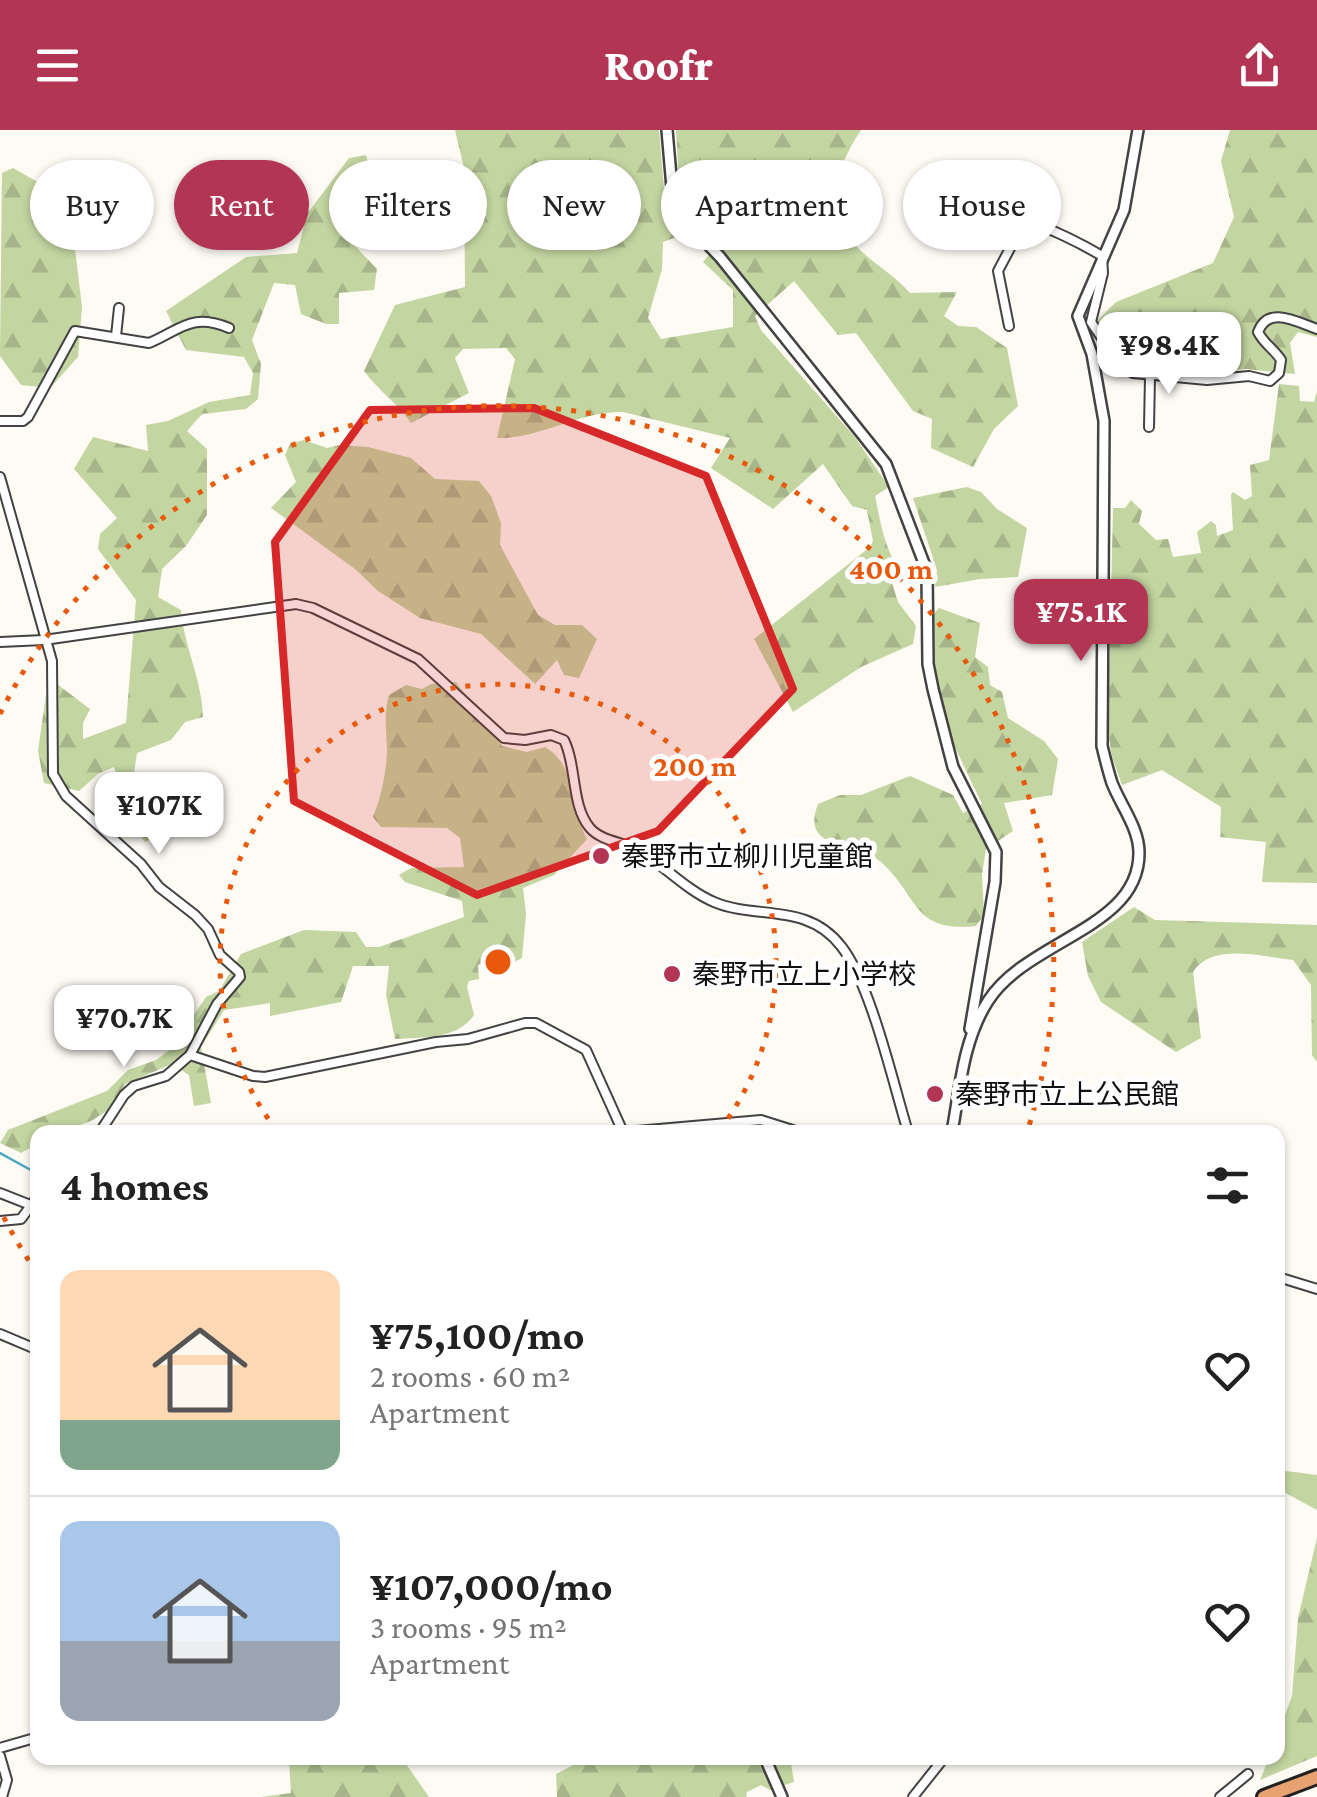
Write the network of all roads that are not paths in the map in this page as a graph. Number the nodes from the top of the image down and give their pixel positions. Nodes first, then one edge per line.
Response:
1 (667, 130) edge
2 (1138, 130) edge
3 (1061, 235) edge
4 (1009, 250) edge
5 (1102, 256) junction
6 (119, 308) dead end
7 (1009, 326) dead end
8 (230, 328) dead end
9 (1317, 329) edge
10 (116, 336) junction
11 (1150, 377) junction
12 (1138, 417) dead end
13 (0, 421) edge
14 (0, 477) edge
15 (44, 640) junction
16 (0, 642) edge
17 (969, 1037) junction
18 (190, 1055) junction
19 (105, 1125) edge
20 (621, 1125) edge
21 (704, 1125) edge
22 (777, 1125) edge
23 (906, 1125) edge
24 (953, 1125) edge
25 (0, 1193) edge
26 (30, 1202) edge
27 (30, 1208) edge
28 (0, 1221) edge
29 (1285, 1279) edge
30 (1317, 1289) edge
31 (0, 1334) edge
32 (30, 1347) edge
33 (30, 1739) edge
34 (0, 1748) edge
35 (0, 1756) edge
36 (767, 1765) edge
37 (938, 1765) edge
38 (1248, 1774) dead end
39 (1317, 1777) edge
40 (2, 1797) edge
41 (782, 1797) edge
42 (912, 1797) edge
43 (1220, 1797) edge
44 (1264, 1797) edge

1 - 17 street
2 - 5 street
3 - 5 street
4 - 7 street
5 - 11 street
5 - 17 street
6 - 10 street
8 - 10 street
9 - 11 street
10 - 13 street
11 - 12 street
14 - 15 street
15 - 16 street
15 - 18 street
15 - 23 street
17 - 24 street
18 - 19 street
18 - 20 street
21 - 22 street
25 - 26 street
27 - 28 street
29 - 30 street
31 - 32 street
33 - 34 street
35 - 40 street
36 - 41 street
37 - 42 street
38 - 43 street
39 - 44 highway

